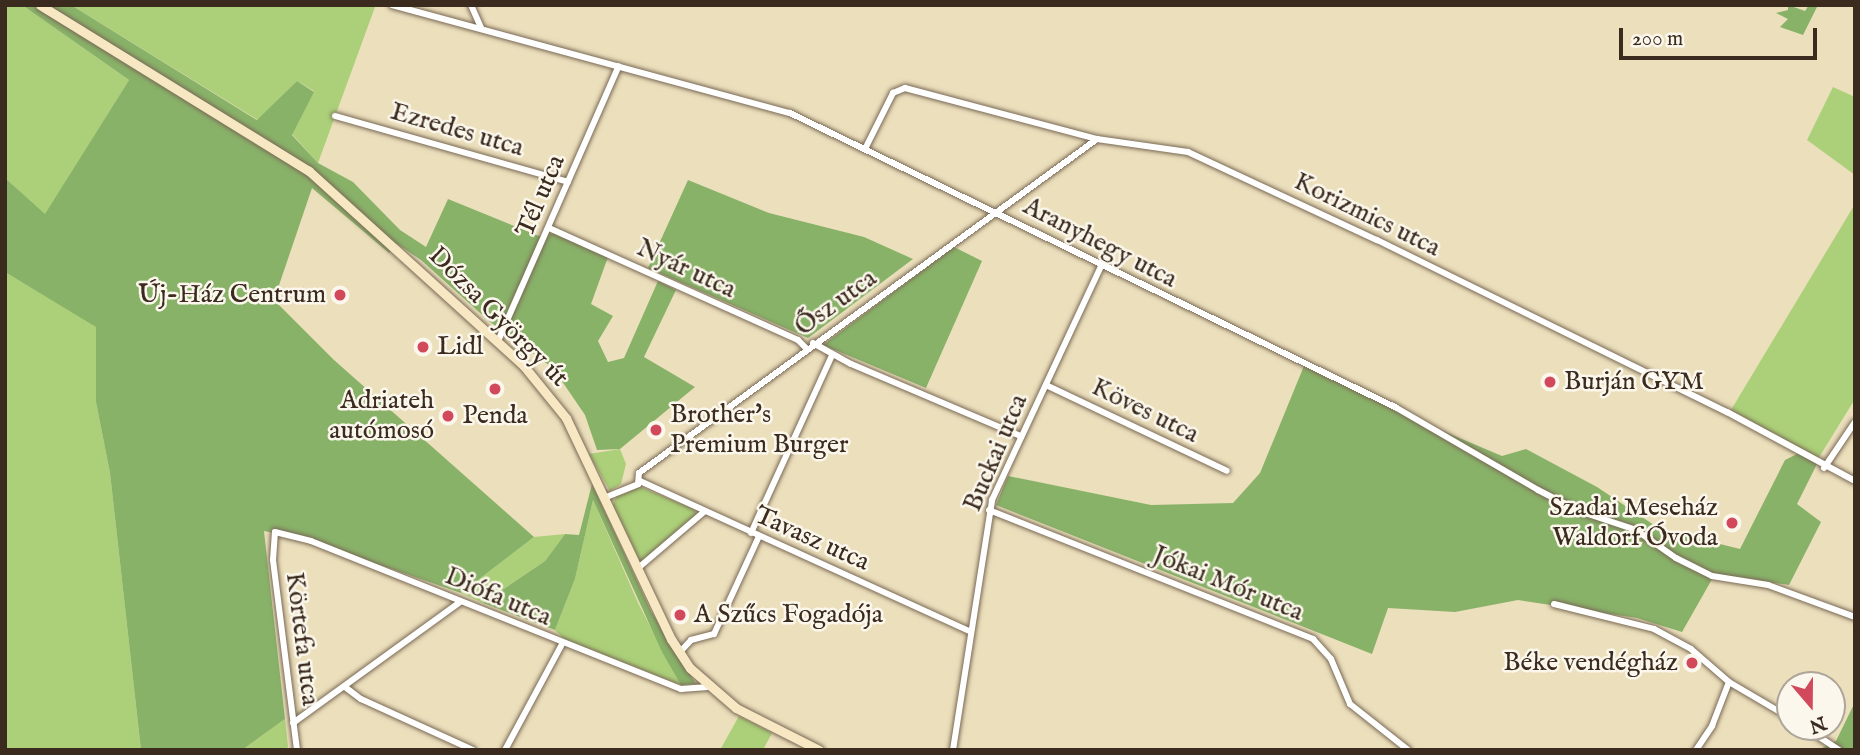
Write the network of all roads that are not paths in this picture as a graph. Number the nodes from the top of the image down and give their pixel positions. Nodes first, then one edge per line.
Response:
1 (40, 5) edge
2 (393, 5) edge
3 (471, 5) edge
4 (481, 27) junction
5 (618, 66) junction
6 (335, 116) dead end
7 (1097, 139) junction
8 (865, 149) junction
9 (568, 182) junction
10 (995, 212) junction
11 (549, 228) junction
12 (1101, 266) junction
13 (498, 341) junction
14 (813, 343) junction
15 (806, 348) junction
16 (832, 355) junction
17 (1046, 385) junction
18 (1855, 422) edge
19 (1021, 436) junction
20 (1824, 468) junction
21 (1227, 471) dead end
22 (640, 481) junction
23 (1855, 481) edge
24 (604, 498) junction
25 (989, 510) junction
26 (705, 511) junction
27 (275, 532) joint
28 (751, 533) junction
29 (759, 536) junction
30 (637, 569) junction
31 (458, 603) junction
32 (1554, 604) dead end
33 (1855, 617) edge
34 (969, 631) junction
35 (562, 644) junction
36 (679, 653) junction
37 (1729, 682) junction
38 (345, 687) junction
39 (708, 687) junction
40 (1776, 710) edge
41 (293, 723) junction
42 (297, 750) edge
43 (474, 750) edge
44 (505, 750) edge
45 (819, 750) edge
46 (953, 750) edge
47 (1408, 750) edge
48 (1696, 750) edge

1 - 13 main road, Dózsa György út
2 - 4 street, Aranyhegy utca
3 - 4 street
4 - 5 street, Aranyhegy utca
5 - 8 street, Aranyhegy utca
5 - 9 street, Tél utca
6 - 9 street, Ezredes utca
7 - 8 street, Korizmics utca
7 - 10 street, Ősz utca
7 - 20 street, Korizmics utca
8 - 10 street, Aranyhegy utca
9 - 11 street, Tél utca
10 - 12 street, Aranyhegy utca
10 - 14 street, Ősz utca
11 - 13 street, Tél utca
11 - 15 street, Nyár utca
12 - 17 street, Buckai utca
12 - 33 street, Aranyhegy utca
13 - 24 main road, Dózsa György út
14 - 15 street, Ősz utca
14 - 16 street
15 - 22 street, Ősz utca
16 - 19 street
16 - 28 street
17 - 19 street, Buckai utca
17 - 21 street, Köves utca
18 - 20 street
19 - 25 street, Buckai utca
20 - 23 street, Korizmics utca
22 - 24 street, Ősz utca
22 - 26 street, Tavasz utca
24 - 30 main road, Dózsa György út
25 - 34 street, Buckai utca
25 - 47 street, Jókai Mór utca
26 - 28 street, Tavasz utca
26 - 30 street
27 - 31 street, Diófa utca
27 - 41 street, Körtefa utca
28 - 29 street, Tavasz utca
29 - 34 street, Tavasz utca
29 - 36 street
30 - 36 main road, Dózsa György út
31 - 35 street, Diófa utca
31 - 38 street
32 - 37 street
34 - 46 street, Buckai utca
35 - 39 street, Diófa utca
35 - 44 street
36 - 39 main road, Dózsa György út
37 - 40 street
37 - 48 street
38 - 41 street
38 - 43 street
39 - 45 main road, Dózsa György út
41 - 42 street, Körtefa utca

